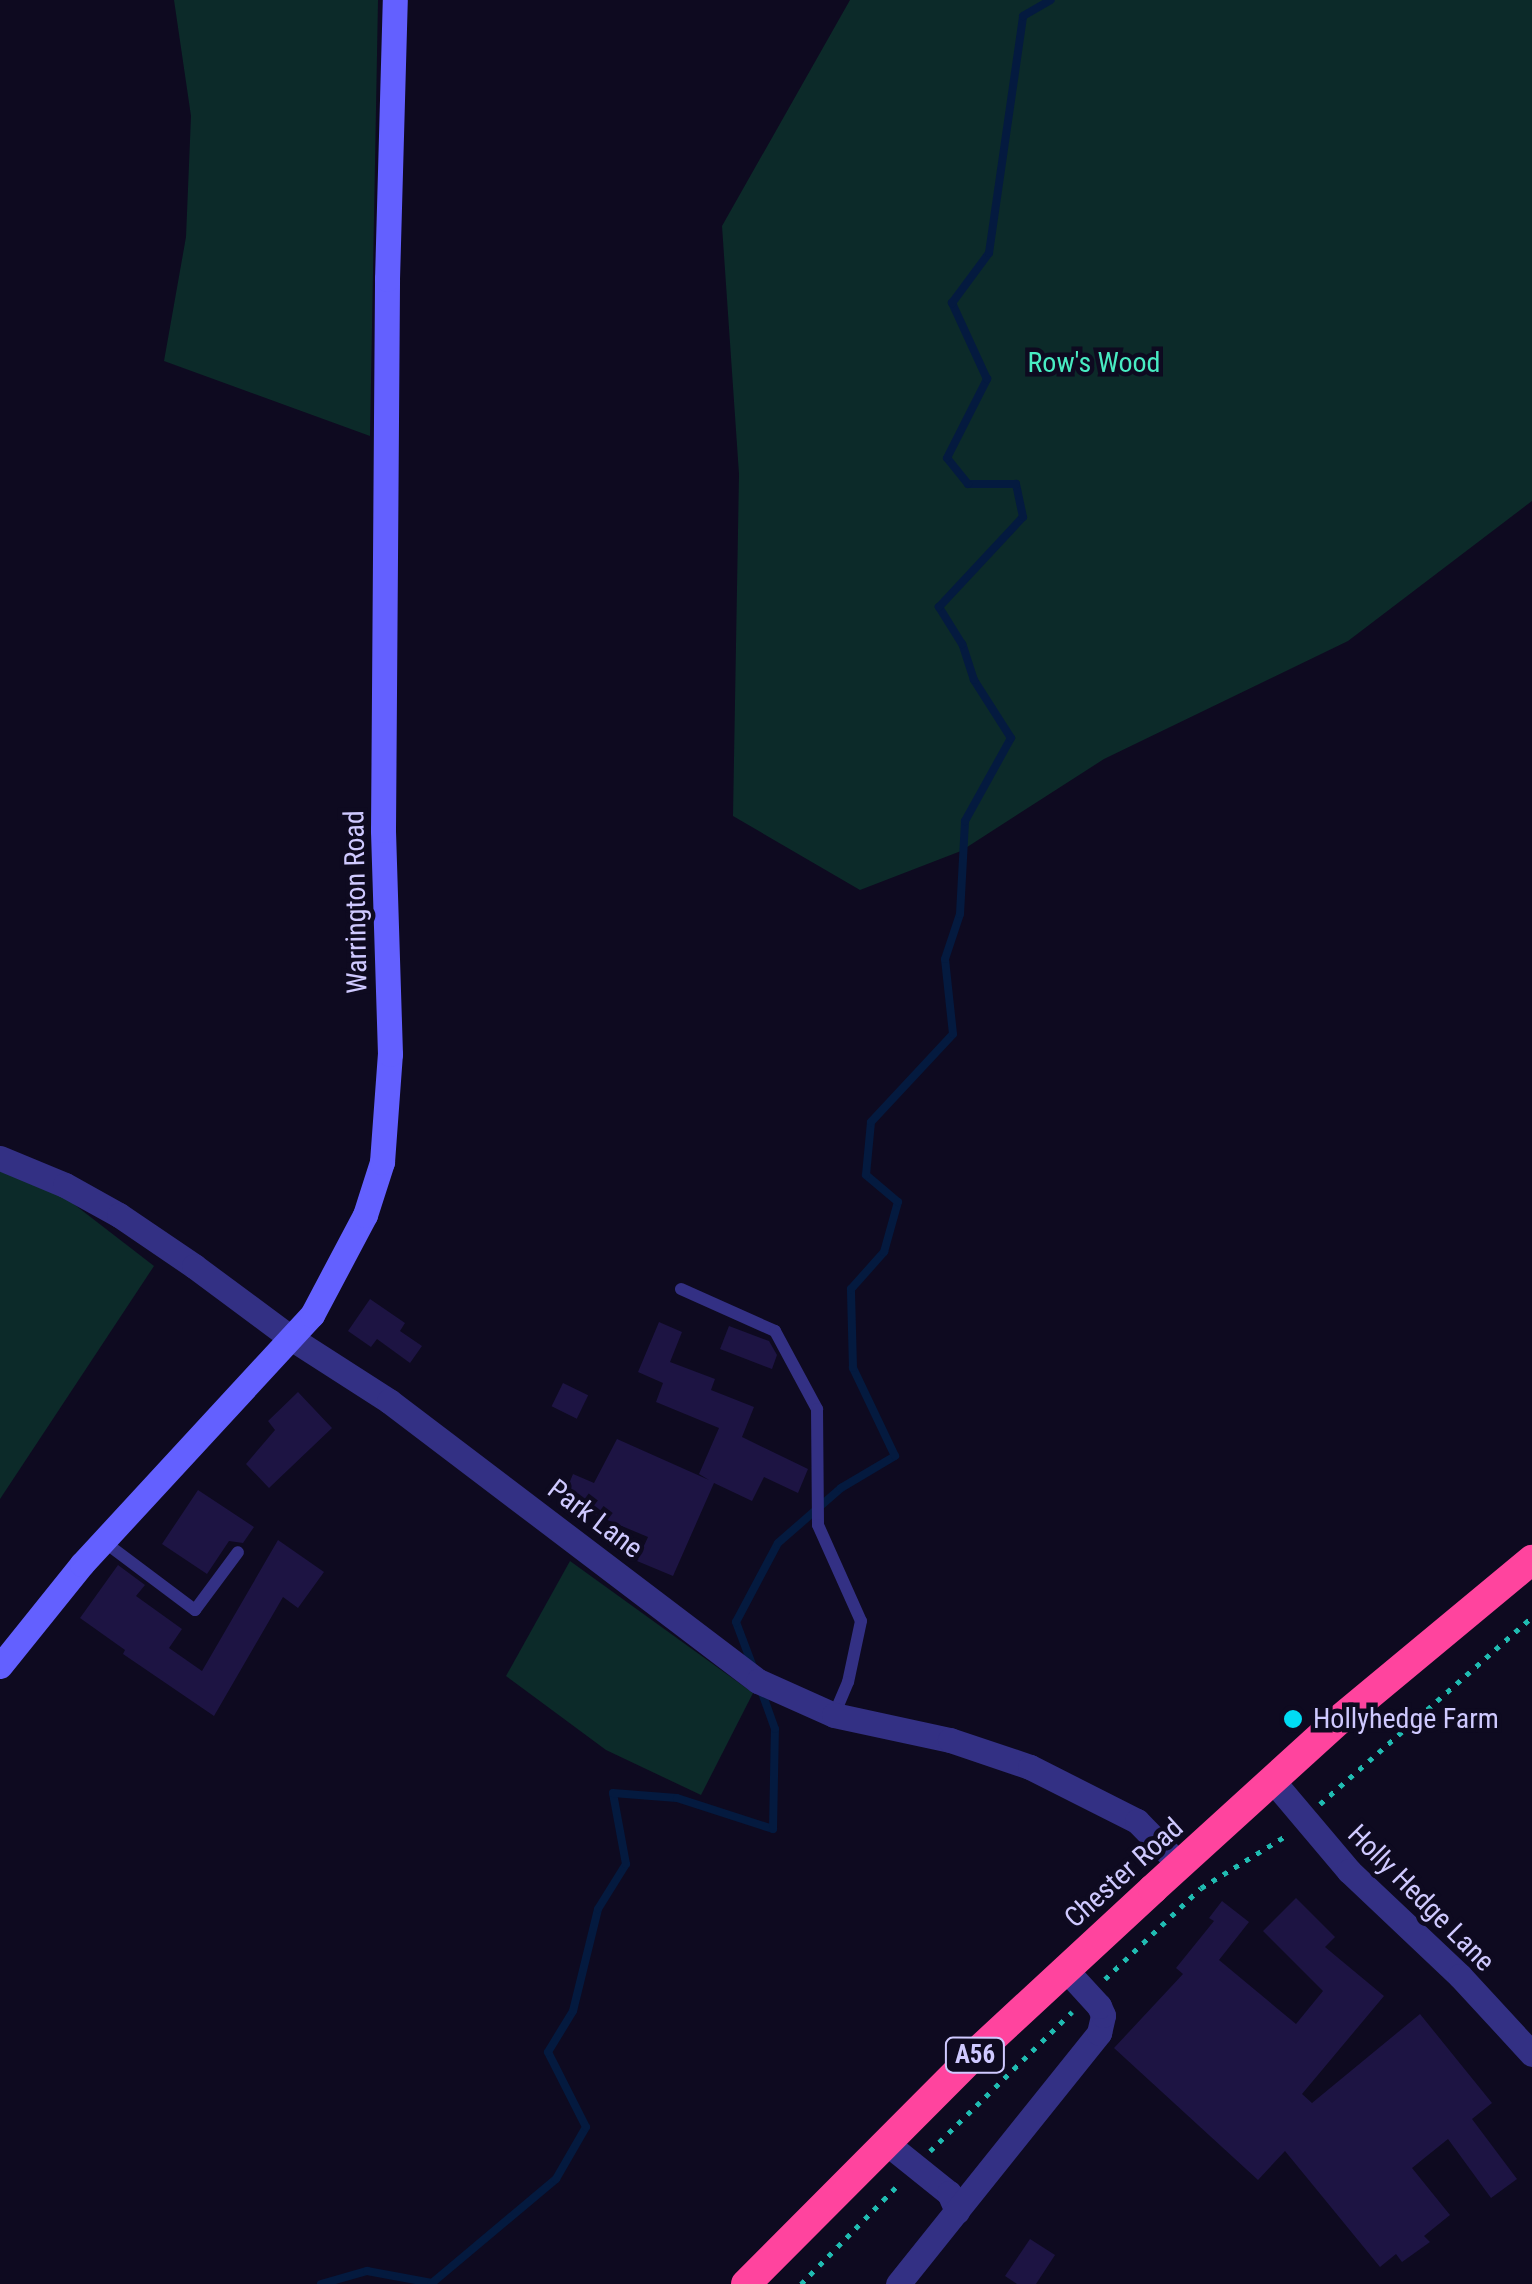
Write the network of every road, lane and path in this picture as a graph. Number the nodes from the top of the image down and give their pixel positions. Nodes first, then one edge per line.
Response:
1 (395, 0) edge
2 (0, 1158) edge
3 (682, 1289) dead end
4 (290, 1338) junction
5 (103, 1541) junction
6 (238, 1552) dead end
7 (1532, 1560) edge
8 (1532, 1618) edge
9 (0, 1666) edge
10 (834, 1715) junction
11 (1273, 1781) junction
12 (1316, 1808) dead end
13 (1290, 1834) dead end
14 (1180, 1865) junction
15 (1066, 1970) junction
16 (1109, 1975) dead end
17 (1072, 2011) dead end
18 (1532, 2054) edge
19 (889, 2145) junction
20 (936, 2146) dead end
21 (892, 2192) dead end
22 (957, 2211) junction
23 (748, 2284) edge
24 (801, 2284) edge
25 (898, 2284) edge

1 - 4 street, Warrington Road
2 - 4 street, Park Lane
3 - 10 lane
4 - 5 street, Warrington Road
4 - 10 street, Park Lane
5 - 6 lane
5 - 9 street, Warrington Road
7 - 11 highway, Chester Road / A56
8 - 12 path
10 - 14 street, Park Lane
11 - 14 highway, Chester Road / A56
11 - 18 street, Holly Hedge Lane
13 - 16 path
14 - 15 highway, Chester Road / A56
15 - 19 highway, Chester Road / A56
15 - 22 street
17 - 20 path
19 - 22 street
19 - 23 highway, Chester Road / A56
21 - 24 path
22 - 25 street

